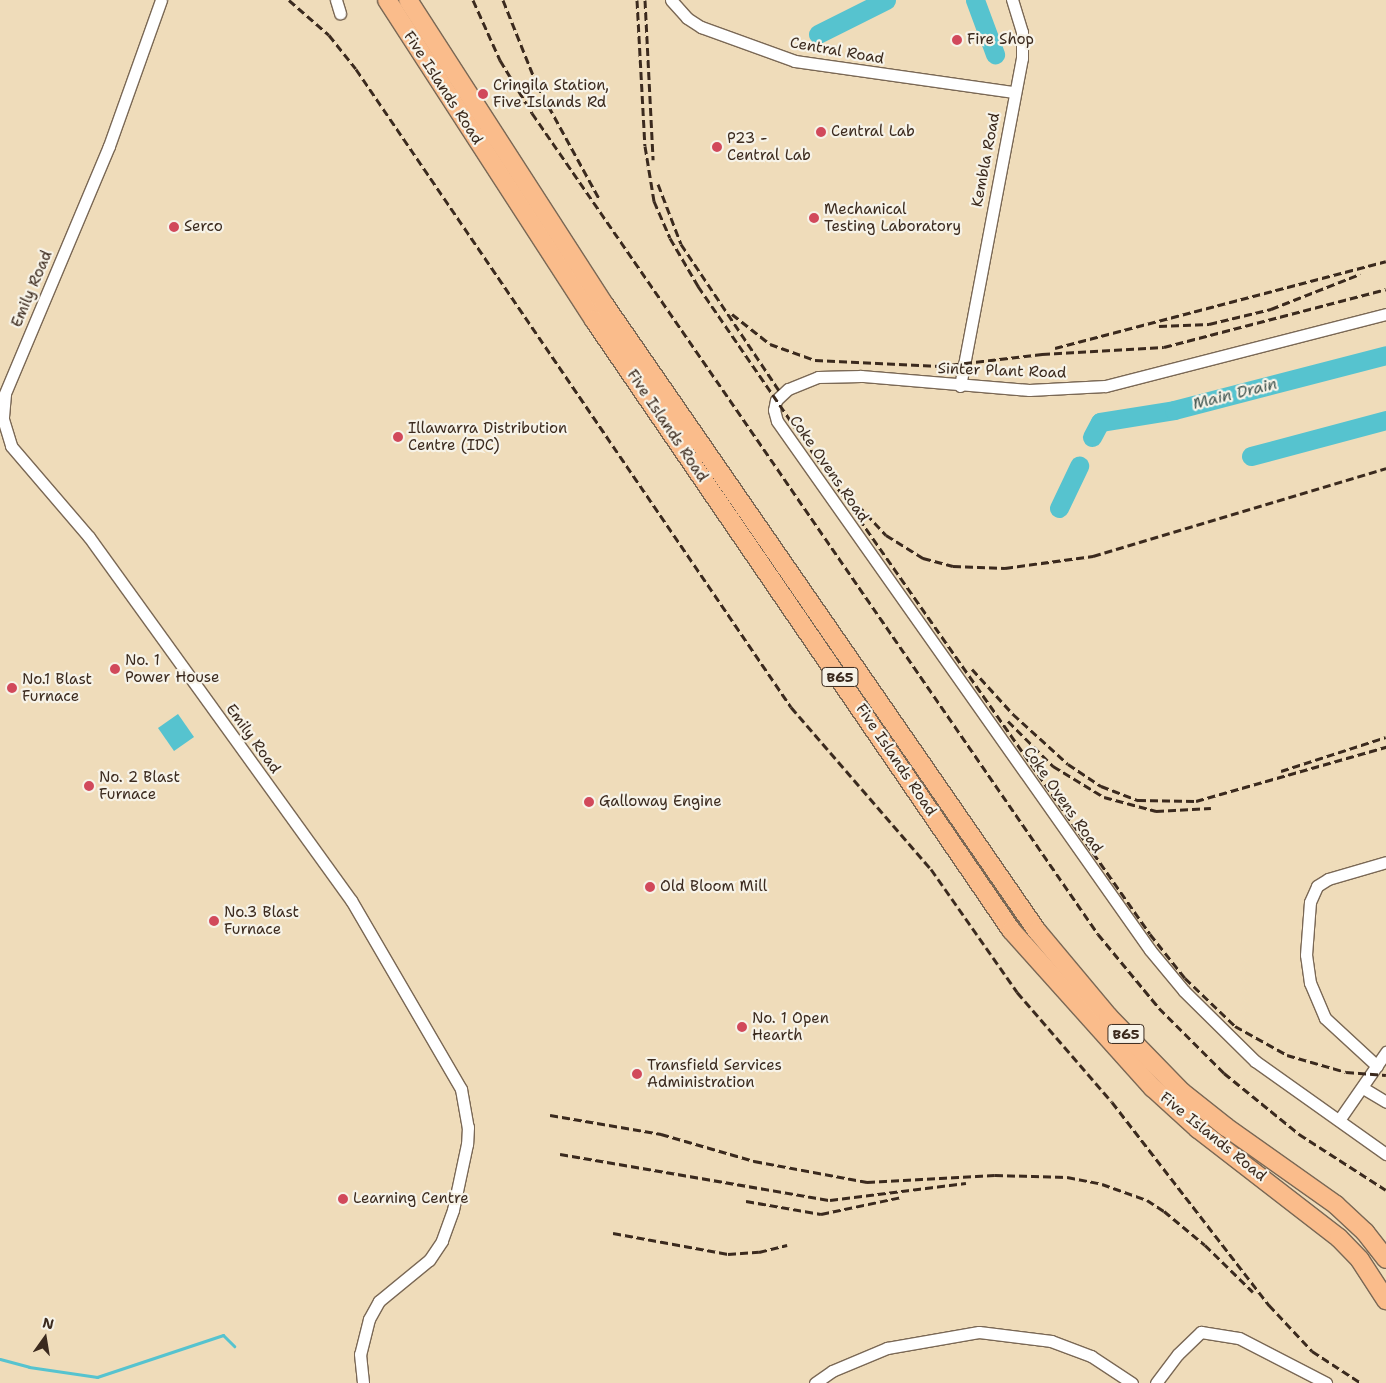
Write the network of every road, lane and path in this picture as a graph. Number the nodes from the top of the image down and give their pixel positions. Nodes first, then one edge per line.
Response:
1 (162, 0) edge
2 (336, 0) edge
3 (386, 0) edge
4 (408, 0) edge
5 (671, 0) edge
6 (1012, 0) edge
7 (340, 14) dead end
8 (1014, 92) junction
9 (1386, 314) edge
10 (960, 386) junction
11 (774, 410) joint
12 (1386, 862) edge
13 (1386, 1052) edge
14 (1377, 1066) junction
15 (1363, 1088) junction
16 (1386, 1102) edge
17 (1339, 1120) junction
18 (1386, 1154) edge
19 (1336, 1205) junction
20 (1386, 1238) edge
21 (1386, 1259) edge
22 (1386, 1300) edge
23 (363, 1383) edge
24 (815, 1383) edge
25 (1132, 1383) edge
26 (1156, 1383) edge
27 (1326, 1383) edge

1 - 23 street, Emily Road
2 - 7 street
3 - 22 main road, Five Islands Road / B65
4 - 19 main road, Five Islands Road / B65
5 - 8 street, Central Road
6 - 8 street, Kembla Road
8 - 10 street, Kembla Road
9 - 10 street, Sinter Plant Road
10 - 11 street, Sinter Plant Road
11 - 17 street, Coke Ovens Road
12 - 14 street
13 - 14 street
14 - 15 street
15 - 16 street
15 - 17 street
17 - 18 street, Coke Ovens Road
19 - 20 main road
19 - 21 main road, Five Islands Road / B65
24 - 25 street
26 - 27 street

